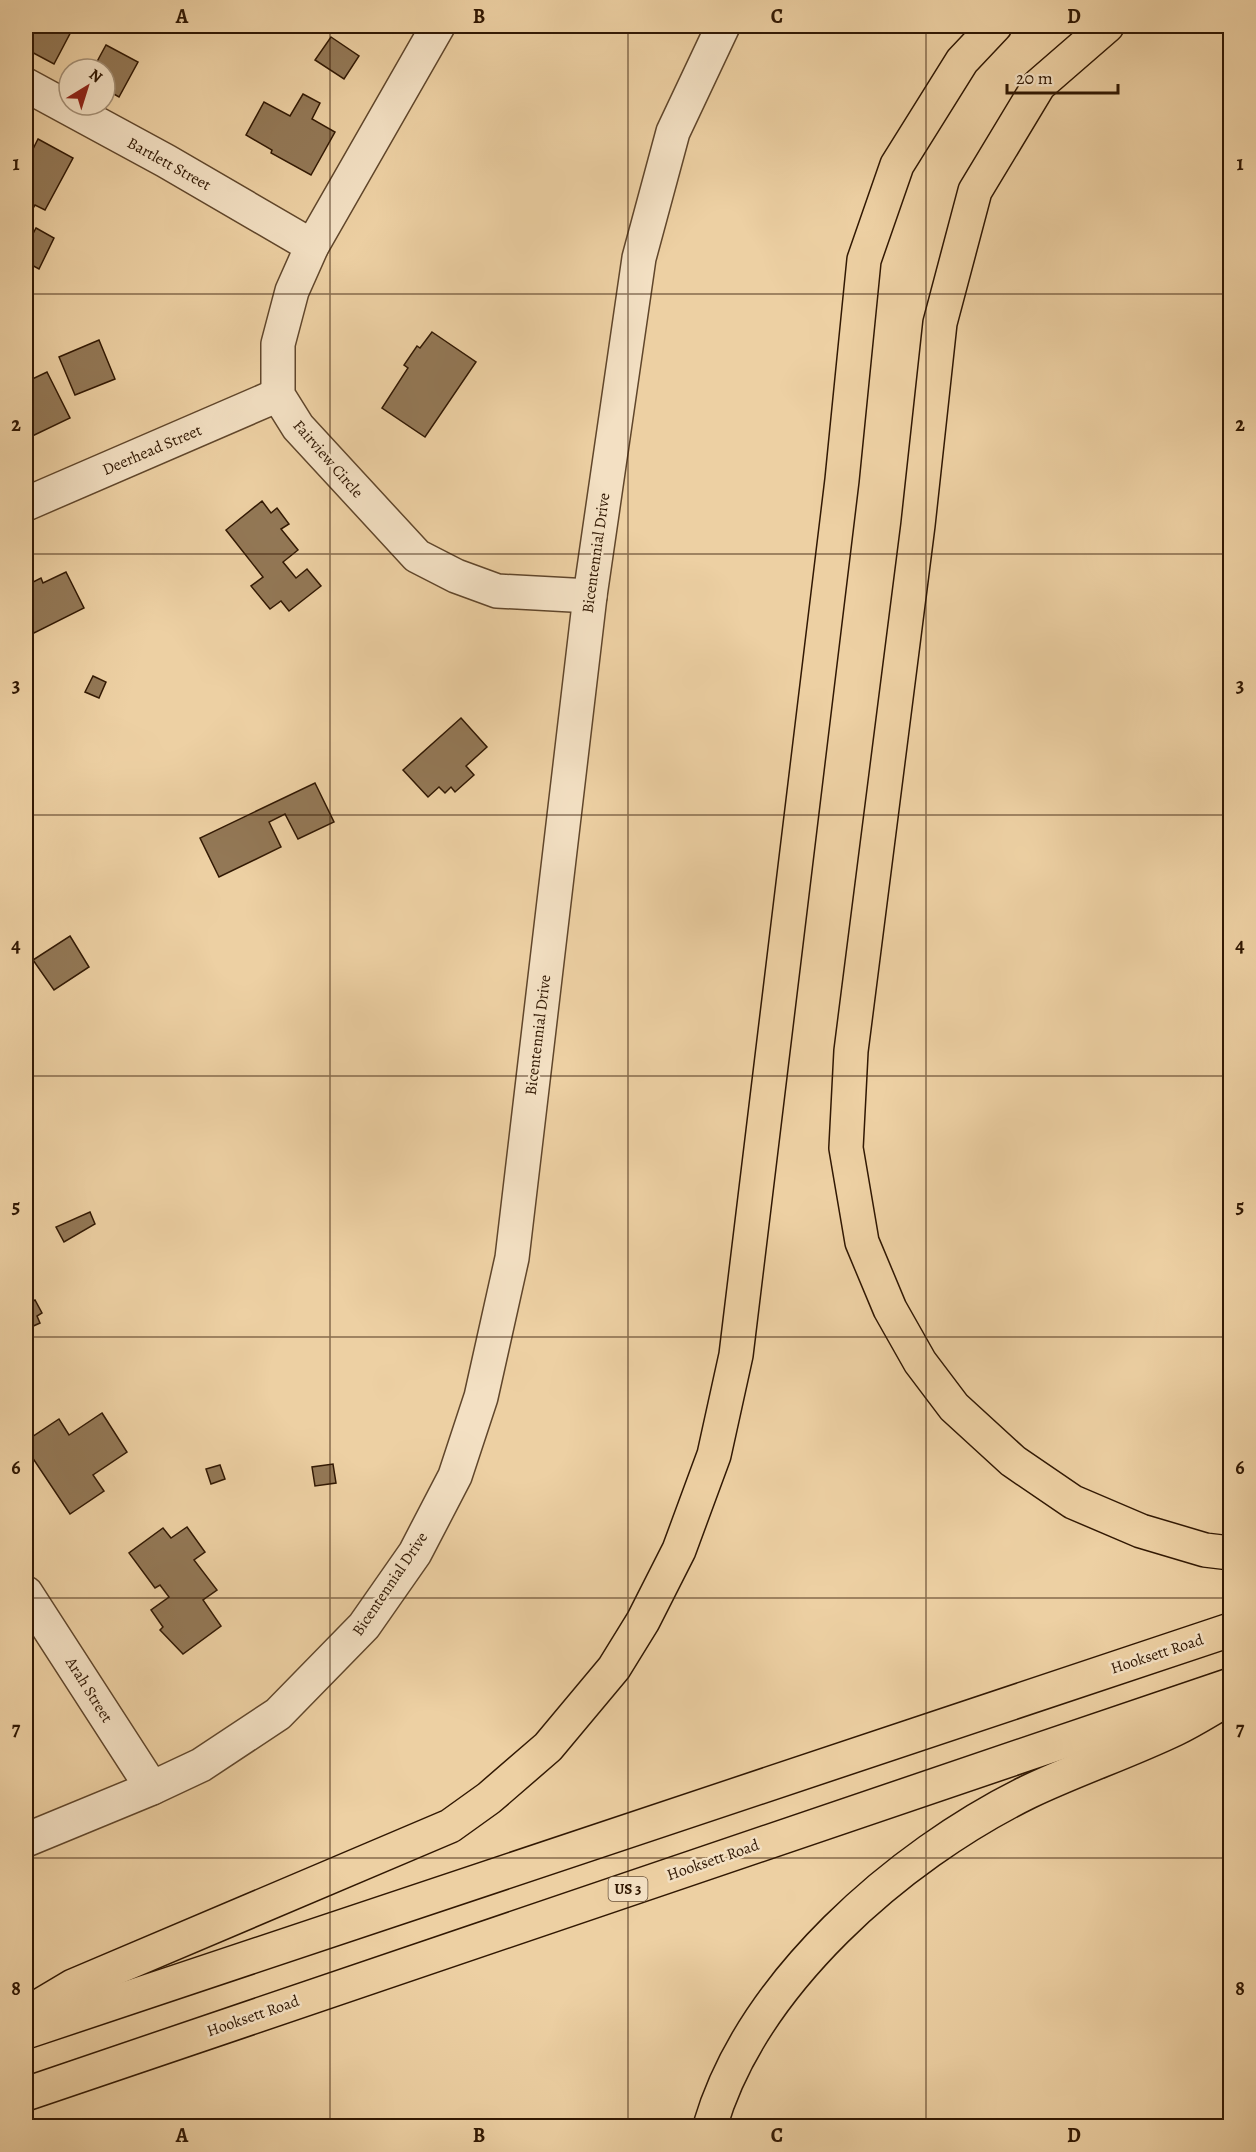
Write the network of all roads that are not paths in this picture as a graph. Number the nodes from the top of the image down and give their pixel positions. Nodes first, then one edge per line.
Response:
1 (438, 26) edge
2 (723, 26) edge
3 (995, 26) edge
4 (1107, 26) edge
5 (26, 85) edge
6 (312, 246) junction
7 (278, 395) junction
8 (26, 504) edge
9 (590, 596) junction
10 (1230, 1553) edge
11 (26, 1593) edge
12 (1230, 1630) edge
13 (1230, 1685) edge
14 (1230, 1698) edge
15 (152, 1788) junction
16 (26, 1839) edge
17 (26, 2014) edge
18 (26, 2032) edge
19 (26, 2094) edge
20 (710, 2127) edge

1 - 6 street
2 - 9 street, Bicentennial Drive
3 - 17 main road
4 - 10 main road
5 - 6 street, Bartlett Street
6 - 7 street
7 - 8 street, Deerhead Street
7 - 9 street, Fairview Circle
9 - 15 street, Bicentennial Drive
11 - 15 street, Arah Street
12 - 18 main road, Hooksett Road
13 - 19 main road, Hooksett Road / US 3
14 - 20 main road
15 - 16 street, Bicentennial Drive

